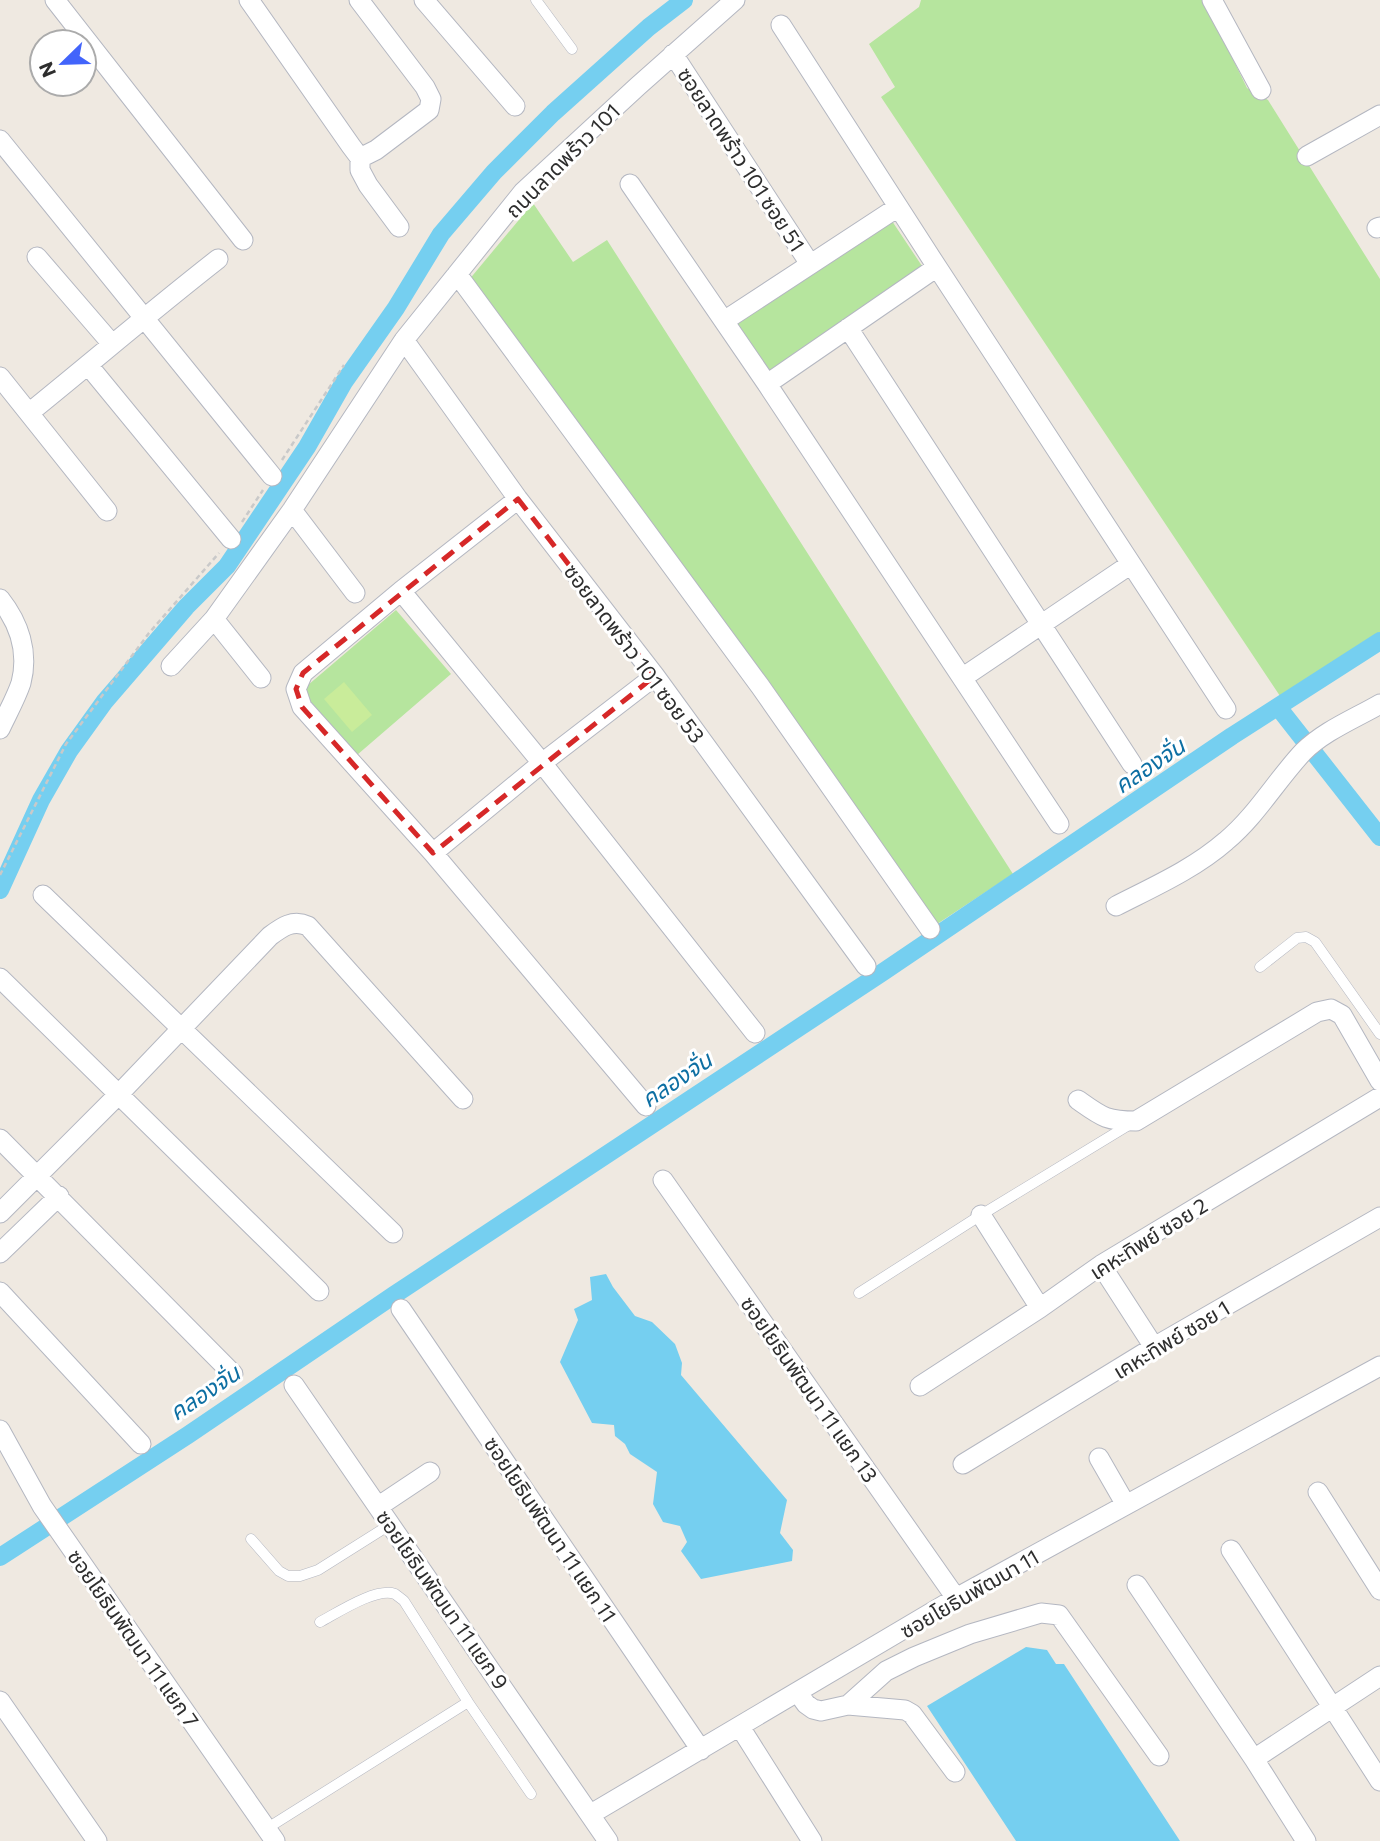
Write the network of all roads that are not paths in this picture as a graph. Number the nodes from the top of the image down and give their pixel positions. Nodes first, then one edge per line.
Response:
1 (55, 0) edge
2 (249, 0) edge
3 (359, 0) edge
4 (425, 0) edge
5 (536, 0) edge
6 (735, 0) edge
7 (1212, 0) edge
8 (781, 25) dead end
9 (572, 49) dead end
10 (673, 54) junction
11 (1261, 90) dead end
12 (515, 106) dead end
13 (1380, 115) edge
14 (0, 140) edge
15 (1307, 156) dead end
16 (360, 158) junction
17 (630, 184) dead end
18 (898, 207) junction
19 (399, 227) dead end
20 (243, 240) dead end
21 (37, 257) dead end
22 (218, 259) dead end
23 (810, 264) junction
24 (937, 267) junction
25 (457, 274) junction
26 (144, 317) junction
27 (724, 321) junction
28 (848, 328) junction
29 (404, 340) junction
30 (112, 344) junction
31 (88, 365) junction
32 (0, 377) edge
33 (767, 384) junction
34 (29, 413) junction
35 (272, 476) road end
36 (518, 499) junction
37 (292, 510) junction
38 (107, 511) dead end
39 (231, 539) road end
40 (1130, 564) junction
41 (401, 591) junction
42 (355, 593) dead end
43 (0, 599) edge
44 (214, 619) junction
45 (1041, 625) junction
46 (171, 666) dead end
47 (655, 676) junction
48 (261, 678) dead end
49 (962, 678) junction
50 (1380, 704) edge
51 (1226, 709) dead end
52 (0, 729) edge
53 (541, 763) junction
54 (1132, 764) dead end
55 (1059, 824) dead end
56 (433, 853) junction
57 (43, 895) dead end
58 (1115, 906) dead end
59 (930, 929) dead end
60 (866, 966) dead end
61 (1261, 967) dead end
62 (0, 978) edge
63 (181, 1028) junction
64 (755, 1033) dead end
65 (1380, 1034) edge
66 (1380, 1081) edge
67 (119, 1094) junction
68 (1380, 1097) edge
69 (463, 1099) dead end
70 (1078, 1100) dead end
71 (646, 1106) dead end
72 (1136, 1121) junction
73 (0, 1139) edge
74 (38, 1175) junction
75 (663, 1180) dead end
76 (59, 1196) junction
77 (0, 1213) edge
78 (981, 1215) junction
79 (1380, 1217) edge
80 (393, 1233) dead end
81 (0, 1253) edge
82 (1101, 1265) junction
83 (319, 1291) dead end
84 (0, 1292) edge
85 (859, 1293) dead end
86 (1040, 1308) junction
87 (401, 1309) dead end
88 (1154, 1347) junction
89 (1380, 1366) edge
90 (233, 1374) dead end
91 (294, 1385) dead end
92 (920, 1386) dead end
93 (0, 1430) edge
94 (141, 1444) dead end
95 (1099, 1458) dead end
96 (963, 1464) dead end
97 (430, 1472) dead end
98 (1318, 1492) dead end
99 (1126, 1505) junction
100 (379, 1506) junction
101 (391, 1524) junction
102 (251, 1539) dead end
103 (1231, 1550) dead end
104 (1137, 1585) dead end
105 (1380, 1590) edge
106 (956, 1598) junction
107 (320, 1622) dead end
108 (1380, 1676) edge
109 (797, 1693) junction
110 (0, 1701) edge
111 (468, 1702) junction
112 (848, 1705) junction
113 (1332, 1707) junction
114 (740, 1727) junction
115 (701, 1749) junction
116 (1158, 1756) dead end
117 (1254, 1759) junction
118 (955, 1772) dead end
119 (1380, 1781) edge
120 (531, 1794) dead end
121 (591, 1814) junction
122 (270, 1835) edge
123 (97, 1841) edge
124 (608, 1841) edge
125 (812, 1841) edge
126 (1306, 1841) edge

1 - 20 street
2 - 16 street
3 - 16 street
4 - 12 street
5 - 9 lane
6 - 10 street, ถนนลาดพร้าว 101
7 - 11 street
8 - 18 street
10 - 23 street, ซอยลาดพร้าว 101 ซอย 51
10 - 25 street, ถนนลาดพร้าว 101
13 - 15 street
14 - 26 street
16 - 19 street
17 - 27 street
18 - 23 street
18 - 24 street
21 - 30 street
22 - 26 street
23 - 27 street
24 - 28 street
24 - 40 street
25 - 29 street, ถนนลาดพร้าว 101
25 - 59 street
26 - 30 street
26 - 35 street
27 - 33 street
28 - 33 street
28 - 45 street
29 - 36 street, ซอยลาดพร้าว 101 ซอย 53
29 - 37 street, ถนนลาดพร้าว 101
30 - 31 street
31 - 34 street
31 - 39 street
32 - 34 street
33 - 49 street
34 - 38 street
36 - 41 street
36 - 47 street, ซอยลาดพร้าว 101 ซอย 53
37 - 42 street
37 - 44 street, ถนนลาดพร้าว 101
40 - 45 street
40 - 51 street
41 - 53 street
41 - 56 street
43 - 52 street
44 - 46 street, ถนนลาดพร้าว 101
44 - 48 street
45 - 49 street
45 - 54 street
47 - 53 street
47 - 60 street, ซอยลาดพร้าว 101 ซอย 53
49 - 55 street
50 - 58 street
53 - 56 street
53 - 64 street
56 - 71 street
57 - 63 street
61 - 65 lane
62 - 67 street
63 - 67 street
63 - 69 street
63 - 80 street
66 - 72 street
67 - 74 street
67 - 83 street
68 - 82 street, เคหะทิพย์ ซอย 2
70 - 72 street
72 - 78 lane
73 - 74 street
74 - 76 street
74 - 77 street
75 - 106 street, ซอยโยธินพัฒนา 11 แยก 13
76 - 81 street
76 - 90 street
78 - 85 lane
78 - 86 street
79 - 88 street, เคหะทิพย์ ซอย 1
82 - 86 street, เคหะทิพย์ ซอย 2
82 - 88 street
84 - 94 street
86 - 92 street, เคหะทิพย์ ซอย 2
87 - 115 street, ซอยโยธินพัฒนา 11 แยก 11
88 - 96 street, เคหะทิพย์ ซอย 1
89 - 99 street, ซอยโยธินพัฒนา 11
91 - 100 street, ซอยโยธินพัฒนา 11 แยก 9
93 - 122 street, ซอยโยธินพัฒนา 11 แยก 7
95 - 99 street
97 - 100 street
98 - 105 street
99 - 106 street, ซอยโยธินพัฒนา 11
100 - 101 street, ซอยโยธินพัฒนา 11 แยก 9
101 - 102 lane
101 - 121 street, ซอยโยธินพัฒนา 11 แยก 9
103 - 113 street
104 - 117 street
106 - 109 street, ซอยโยธินพัฒนา 11
107 - 111 lane
108 - 113 street
109 - 112 street
109 - 114 street, ซอยโยธินพัฒนา 11
110 - 123 street
111 - 120 lane
111 - 122 lane
112 - 116 street
112 - 118 street
113 - 117 street
113 - 119 street
114 - 115 street, ซอยโยธินพัฒนา 11
114 - 125 street
115 - 121 street, ซอยโยธินพัฒนา 11
117 - 126 street
121 - 124 street

